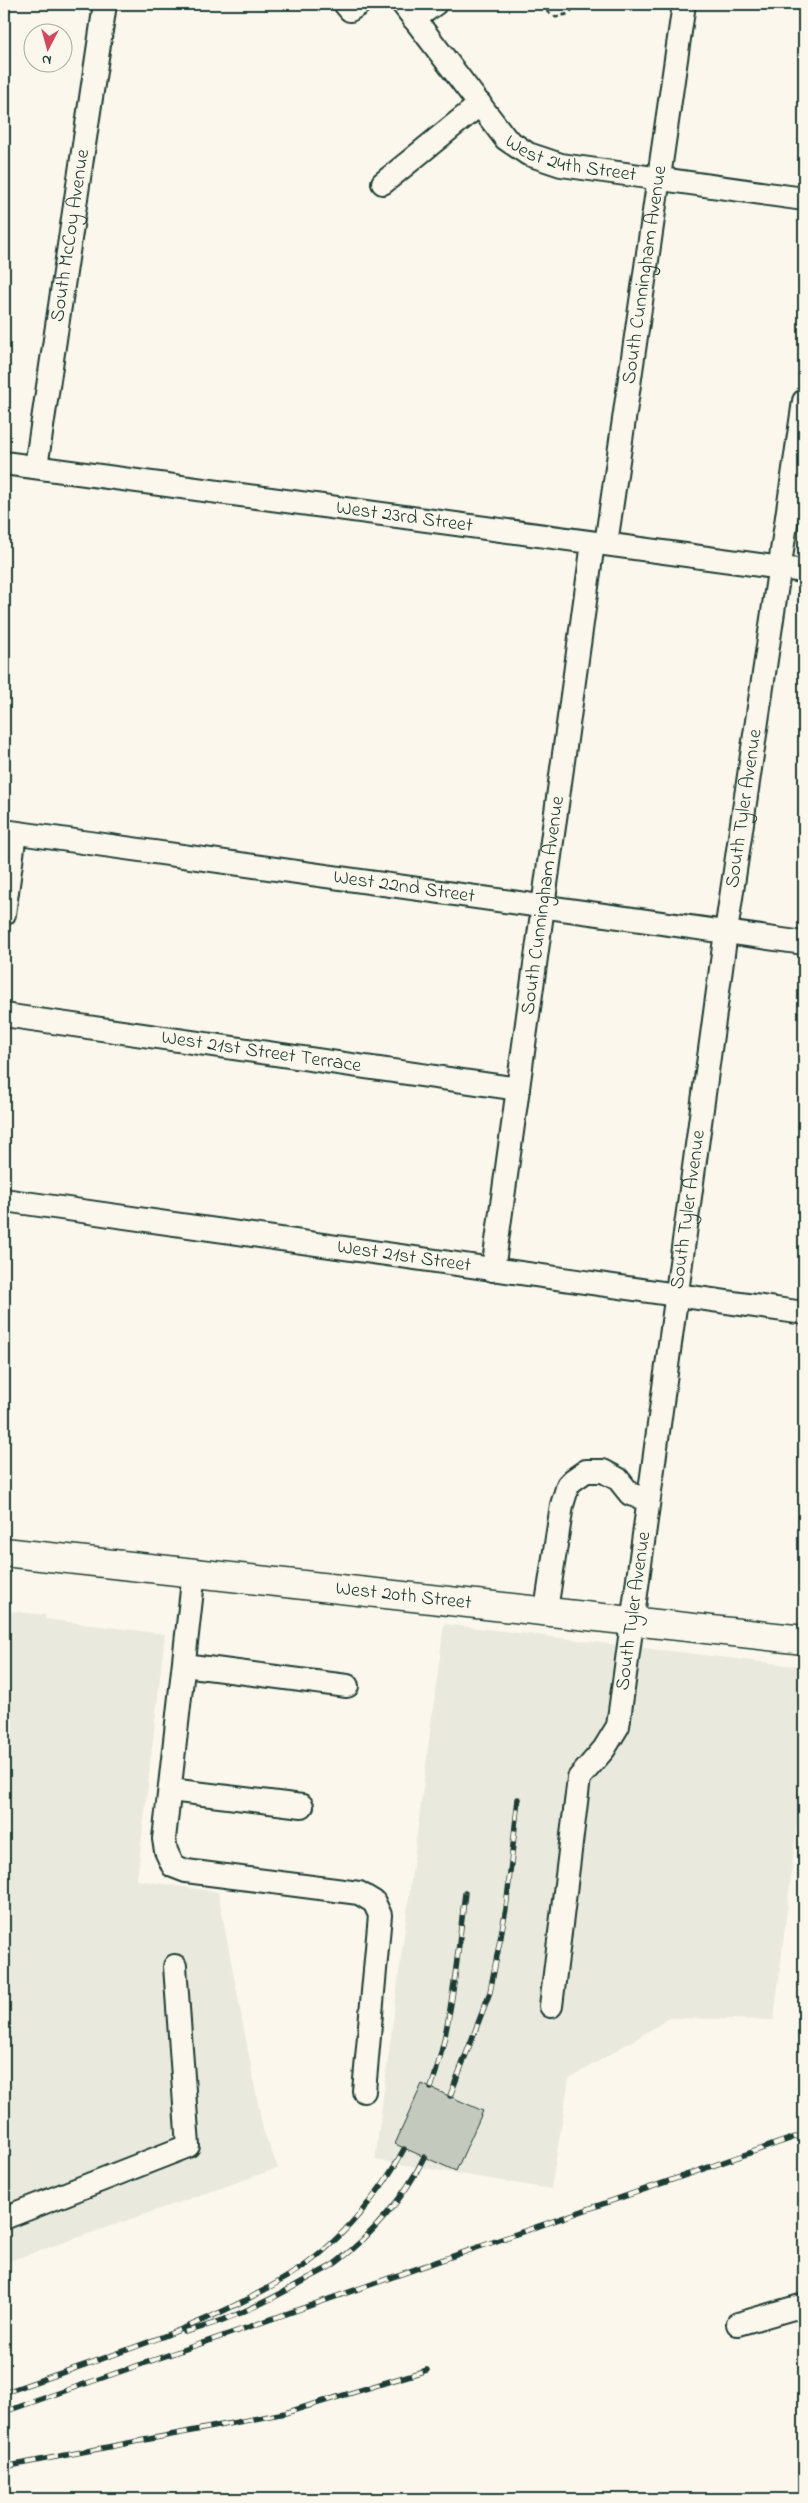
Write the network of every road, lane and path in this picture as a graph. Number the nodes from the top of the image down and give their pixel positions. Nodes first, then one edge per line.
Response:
1 (105, 4) edge
2 (345, 4) edge
3 (359, 4) edge
4 (435, 4) edge
5 (542, 4) edge
6 (577, 4) edge
7 (684, 4) edge
8 (408, 12) edge
9 (480, 104) junction
10 (659, 179) junction
11 (383, 183) dead end
12 (804, 199) edge
13 (804, 401) edge
14 (4, 463) edge
15 (36, 467) junction
16 (599, 543) junction
17 (779, 568) junction
18 (804, 571) edge
19 (9, 832) edge
20 (544, 906) junction
21 (4, 914) edge
22 (726, 932) junction
23 (804, 943) edge
24 (4, 1015) edge
25 (518, 1089) junction
26 (4, 1200) edge
27 (493, 1270) junction
28 (676, 1294) junction
29 (804, 1313) edge
30 (648, 1500) junction
31 (4, 1552) edge
32 (194, 1572) junction
33 (546, 1610) junction
34 (632, 1620) junction
35 (804, 1640) edge
36 (184, 1665) junction
37 (347, 1686) dead end
38 (170, 1790) junction
39 (302, 1806) dead end
40 (175, 1966) dead end
41 (551, 2006) dead end
42 (364, 2091) dead end
43 (4, 2218) edge
44 (804, 2306) edge
45 (738, 2324) dead end

1 - 15 street, South McCoy Avenue
2 - 3 street
4 - 8 street
5 - 6 path
7 - 10 street, South Cunningham Avenue
8 - 9 street, West 24th Street
9 - 10 street, West 24th Street
9 - 11 street
10 - 12 street, West 24th Street
10 - 16 street, South Cunningham Avenue
13 - 17 street, South Tyler Avenue
14 - 15 street, West 23rd Street
15 - 16 street, West 23rd Street
16 - 17 street, West 23rd Street
16 - 20 street, South Cunningham Avenue
17 - 18 street, West 23rd Street
17 - 22 street, South Tyler Avenue
19 - 20 street, West 22nd Street
19 - 21 street
20 - 22 street, West 22nd Street
20 - 25 street, South Cunningham Avenue
22 - 23 street, West 22nd Street
22 - 28 street, South Tyler Avenue
24 - 25 street, West 21st Street Terrace
25 - 27 street, South Cunningham Avenue
26 - 27 street, West 21st Street
27 - 28 street, West 21st Street
28 - 29 street, West 21st Street
28 - 30 street, South Tyler Avenue
30 - 33 street
30 - 34 street, South Tyler Avenue
31 - 32 main road, West 20th Street
32 - 33 main road, West 20th Street
32 - 36 street
33 - 34 main road, West 20th Street
34 - 35 main road, West 20th Street
34 - 41 street, South Tyler Avenue
36 - 37 street
36 - 38 street
38 - 39 street
38 - 42 street
40 - 43 street
44 - 45 street

